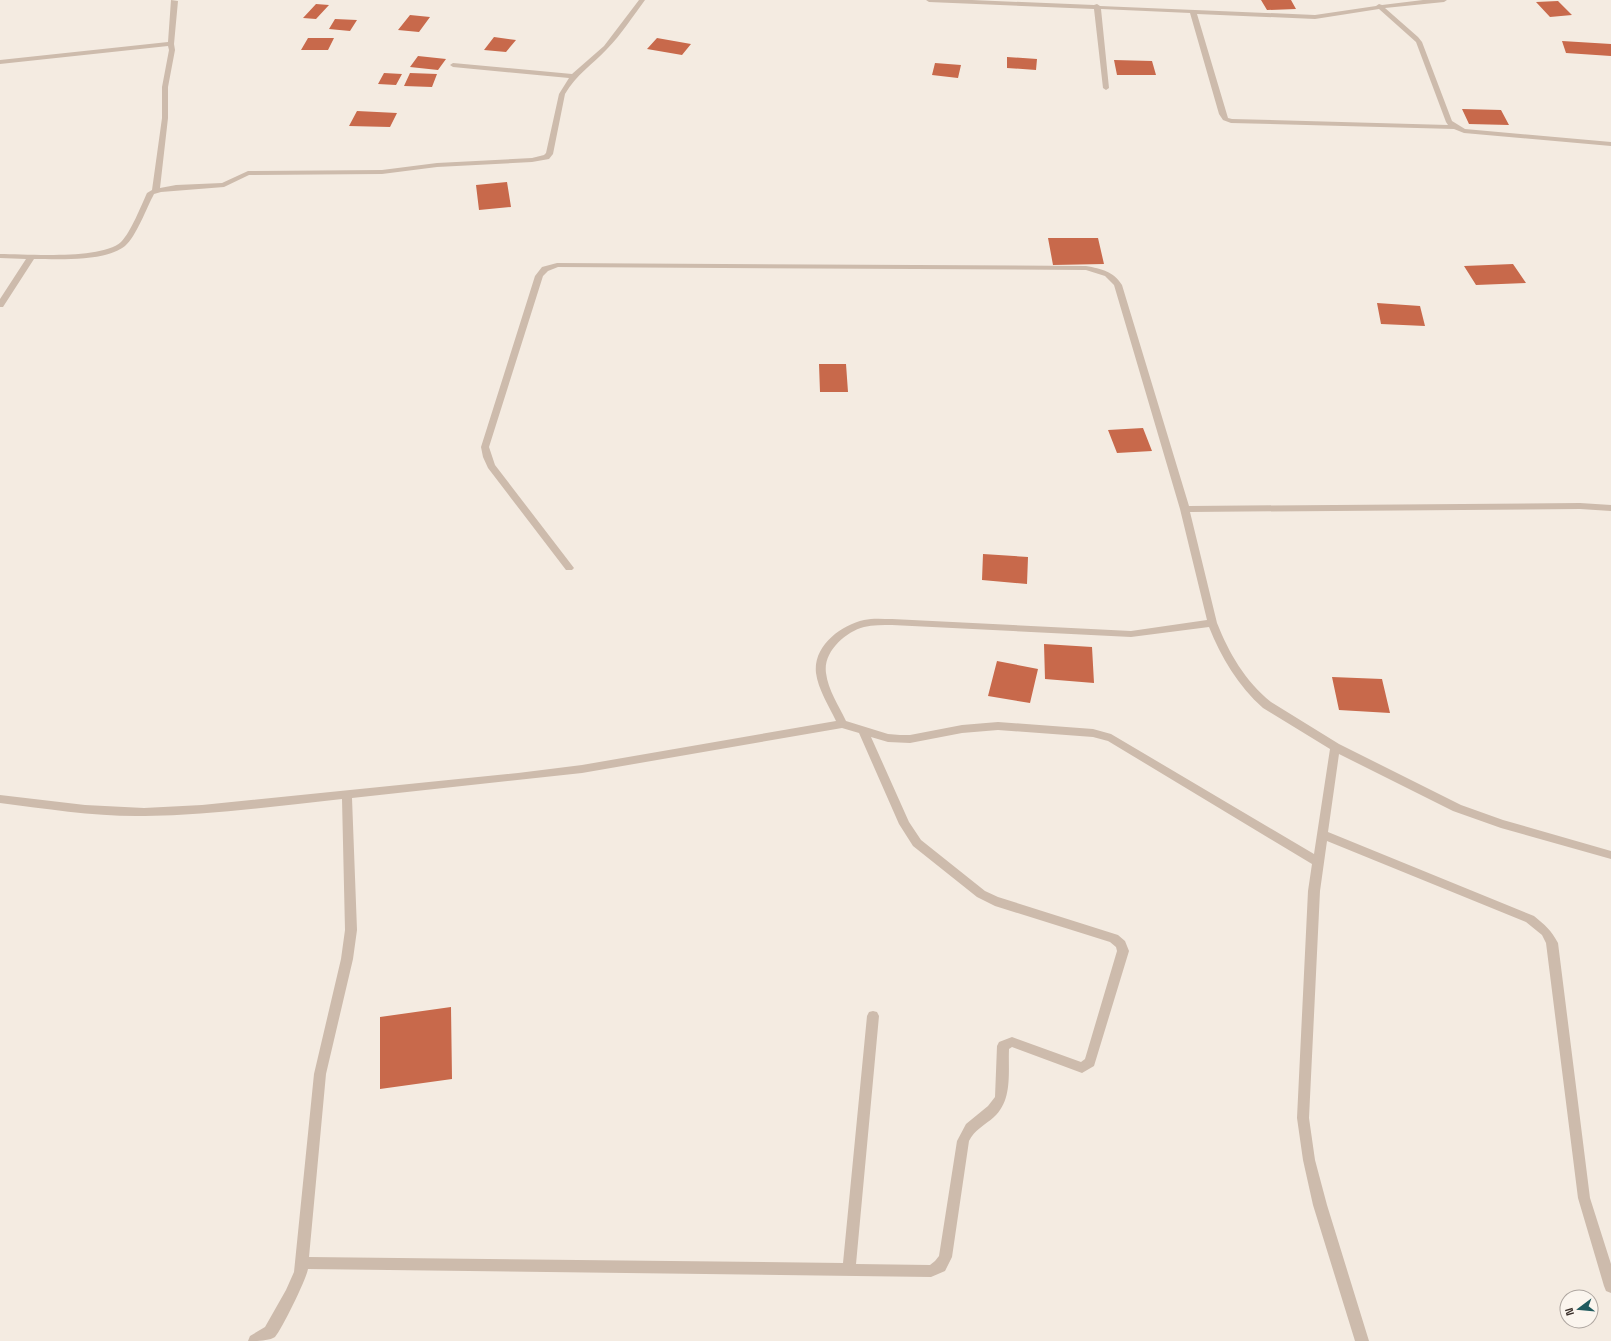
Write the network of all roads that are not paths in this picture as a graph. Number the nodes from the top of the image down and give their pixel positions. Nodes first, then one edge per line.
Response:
1 (174, 0) edge
2 (642, 0) edge
3 (929, 0) edge
4 (1444, 0) edge
5 (1097, 6) junction
6 (1379, 6) junction
7 (1193, 12) junction
8 (171, 44) junction
9 (0, 62) edge
10 (453, 65) dead end
11 (574, 76) junction
12 (1106, 88) dead end
13 (1456, 127) junction
14 (1611, 144) edge
15 (156, 190) junction
16 (0, 256) edge
17 (32, 256) junction
18 (0, 305) edge
19 (1611, 508) edge
20 (1185, 509) junction
21 (569, 568) dead end
22 (1212, 623) junction
23 (842, 724) junction
24 (862, 729) junction
25 (1335, 747) junction
26 (346, 794) junction
27 (0, 798) edge
28 (1322, 834) junction
29 (1611, 855) edge
30 (1319, 863) junction
31 (873, 1016) dead end
32 (302, 1263) junction
33 (849, 1270) junction
34 (1611, 1286) edge
35 (255, 1341) edge
36 (1362, 1341) edge

1 - 8 street
2 - 11 street
3 - 5 street
4 - 6 street
5 - 7 street
5 - 12 street
6 - 7 street
6 - 13 street
7 - 13 street
8 - 9 street
8 - 15 street
10 - 11 street
11 - 15 street
13 - 14 street
15 - 17 street
16 - 17 street
17 - 18 street
19 - 20 street
20 - 21 street
20 - 22 street
22 - 23 street
22 - 25 street
23 - 24 street
23 - 26 street
24 - 30 street
24 - 33 street
25 - 28 street
25 - 29 street
26 - 27 street
26 - 32 street
28 - 30 street
28 - 34 street
30 - 36 street
31 - 33 street
32 - 33 street
32 - 35 street

